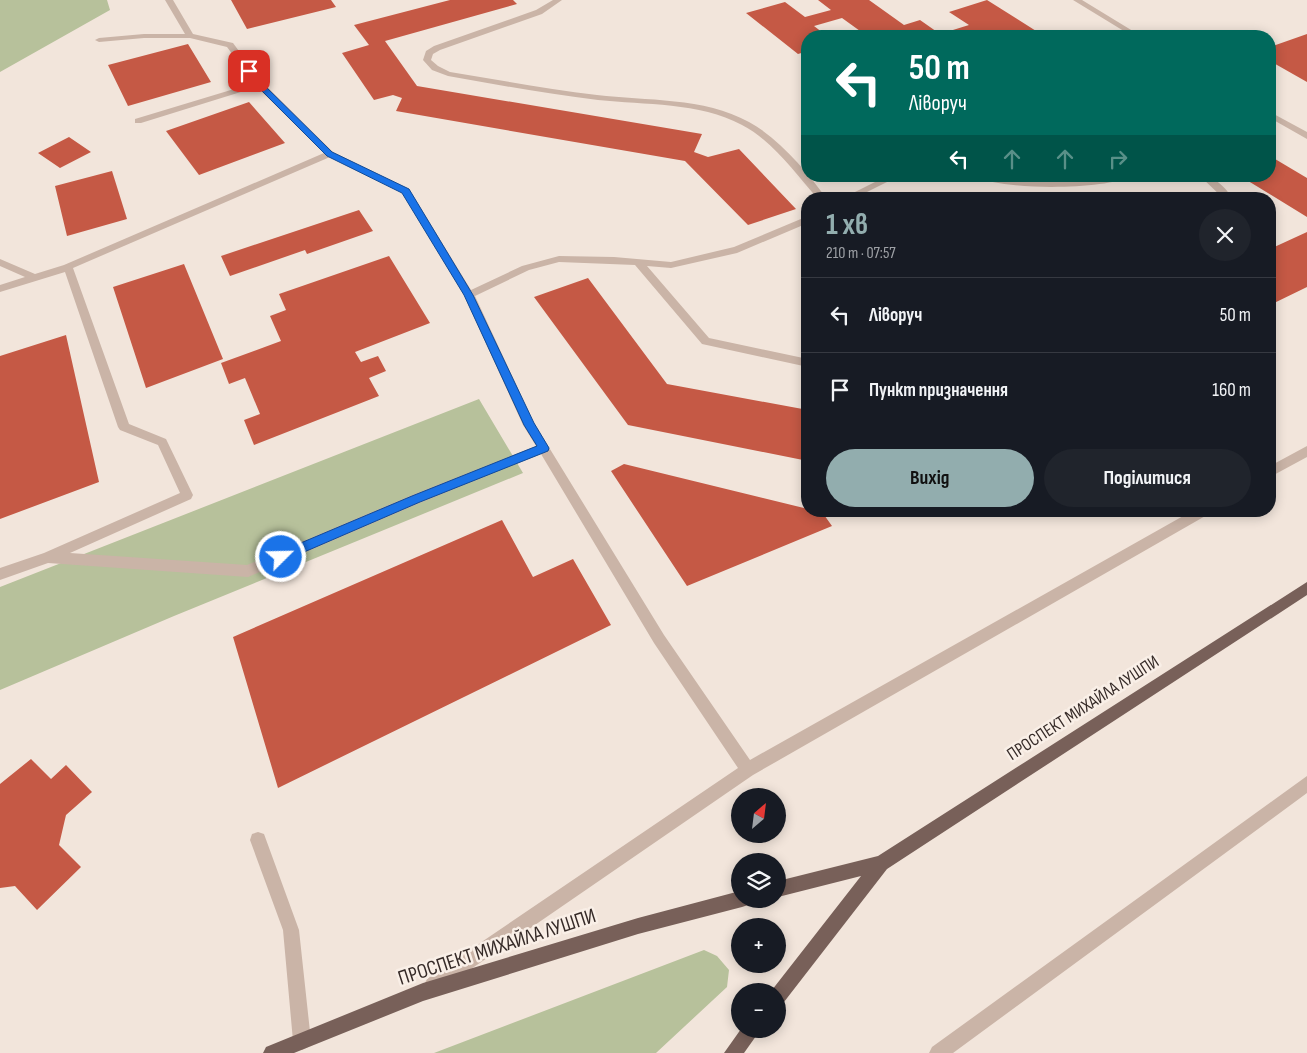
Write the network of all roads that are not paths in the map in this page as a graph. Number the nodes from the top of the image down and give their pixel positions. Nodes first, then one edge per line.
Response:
1 (169, 0) edge
2 (558, 0) edge
3 (1077, 0) edge
4 (1127, 30) edge
5 (190, 36) junction
6 (99, 40) dead end
7 (259, 84) junction
8 (1276, 118) edge
9 (138, 121) dead end
10 (1307, 136) edge
11 (330, 154) junction
12 (801, 174) edge
13 (808, 182) edge
14 (882, 182) edge
15 (1012, 182) edge
16 (1086, 182) edge
17 (1212, 182) edge
18 (817, 192) edge
19 (860, 192) edge
20 (1224, 192) edge
21 (801, 223) edge
22 (0, 262) edge
23 (638, 262) junction
24 (68, 267) junction
25 (35, 278) junction
26 (0, 289) edge
27 (469, 295) junction
28 (801, 361) edge
29 (544, 448) junction
30 (1307, 451) edge
31 (1276, 469) edge
32 (1192, 517) edge
33 (48, 557) junction
34 (0, 574) edge
35 (1307, 588) edge
36 (748, 770) junction
37 (1307, 784) edge
38 (258, 840) dead end
39 (881, 863) junction
40 (786, 888) edge
41 (731, 902) edge
42 (786, 986) edge
43 (423, 992) junction
44 (745, 1038) edge
45 (302, 1041) junction
46 (272, 1053) edge
47 (734, 1053) edge
48 (938, 1053) edge

1 - 5 lane
2 - 12 lane
3 - 4 lane
5 - 6 lane
5 - 7 lane
7 - 9 lane
7 - 11 lane
8 - 10 lane
11 - 24 lane
11 - 27 lane
13 - 18 lane
14 - 19 lane
15 - 16 lane
17 - 20 lane
21 - 23 lane
22 - 25 lane
23 - 27 lane
23 - 28 lane
24 - 25 lane
24 - 33 lane
25 - 26 lane
27 - 29 lane
29 - 33 lane
29 - 36 lane
30 - 31 lane
32 - 36 lane
33 - 34 lane
35 - 39 main road, ПРОСПЕКТ МИХАЙЛА ЛУШПИ
36 - 43 lane
37 - 48 lane
38 - 45 lane
39 - 40 main road, ПРОСПЕКТ МИХАЙЛА ЛУШПИ
39 - 42 main road, ПРОСПЕКТ МИХАЙЛА ЛУШПИ
41 - 43 main road, ПРОСПЕКТ МИХАЙЛА ЛУШПИ
43 - 45 main road, ПРОСПЕКТ МИХАЙЛА ЛУШПИ
44 - 47 main road
45 - 46 main road, ПРОСПЕКТ МИХАЙЛА ЛУШПИ

